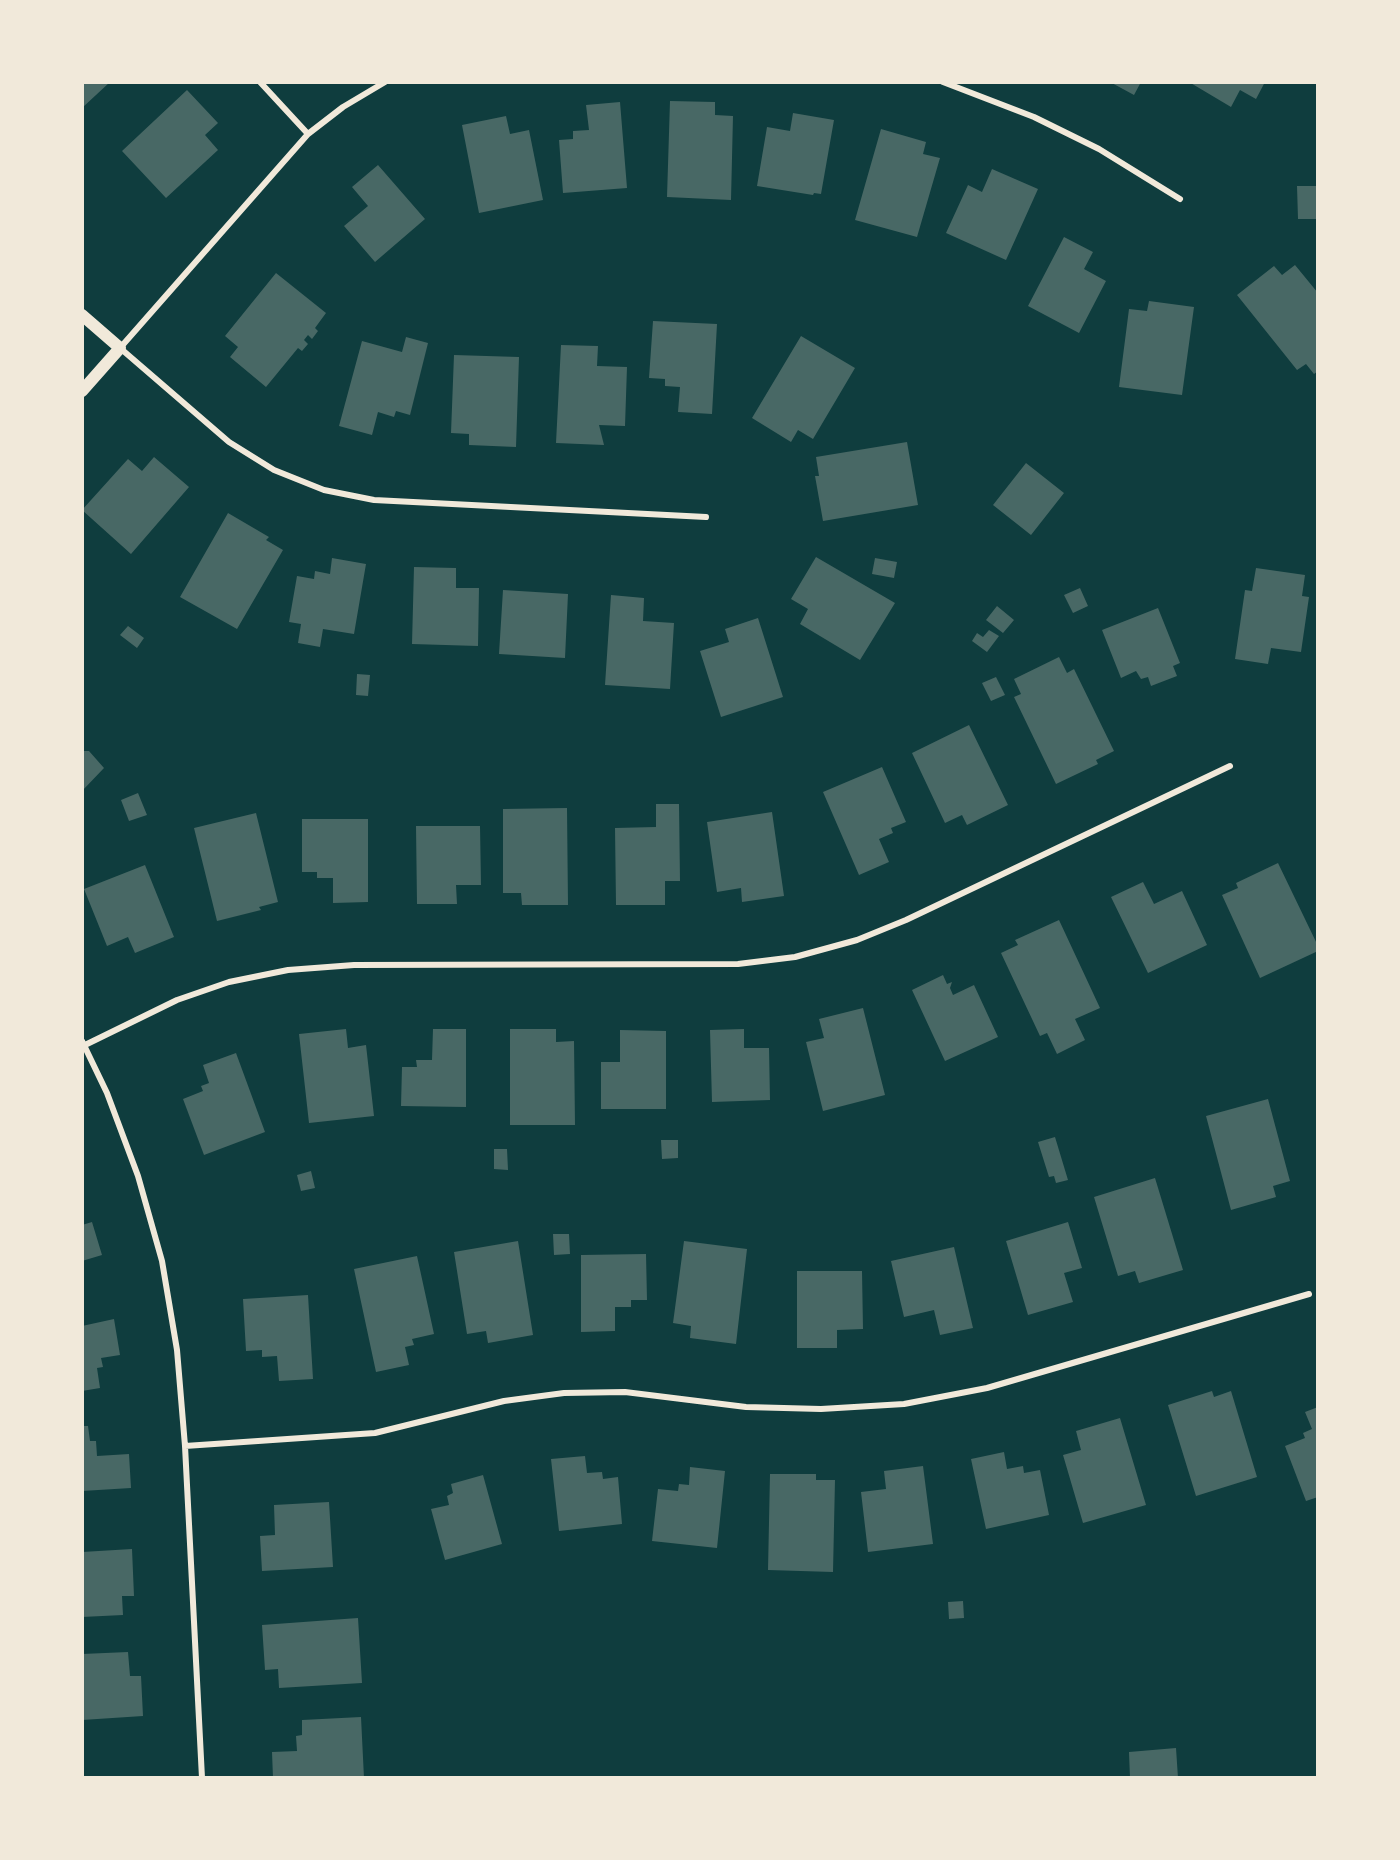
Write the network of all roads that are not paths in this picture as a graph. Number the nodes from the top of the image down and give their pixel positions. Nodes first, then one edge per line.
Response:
1 (260, 82) edge
2 (386, 82) edge
3 (943, 82) edge
4 (308, 135) junction
5 (1180, 199) dead end
6 (82, 315) edge
7 (120, 348) junction
8 (82, 391) edge
9 (706, 517) dead end
10 (1230, 766) dead end
11 (84, 1043) edge
12 (1309, 1294) dead end
13 (184, 1446) junction
14 (202, 1778) edge

1 - 4 street
2 - 4 street
3 - 5 street
4 - 7 street
6 - 7 main road
7 - 8 main road
7 - 9 street
10 - 11 street
11 - 13 street
12 - 13 street
13 - 14 street

